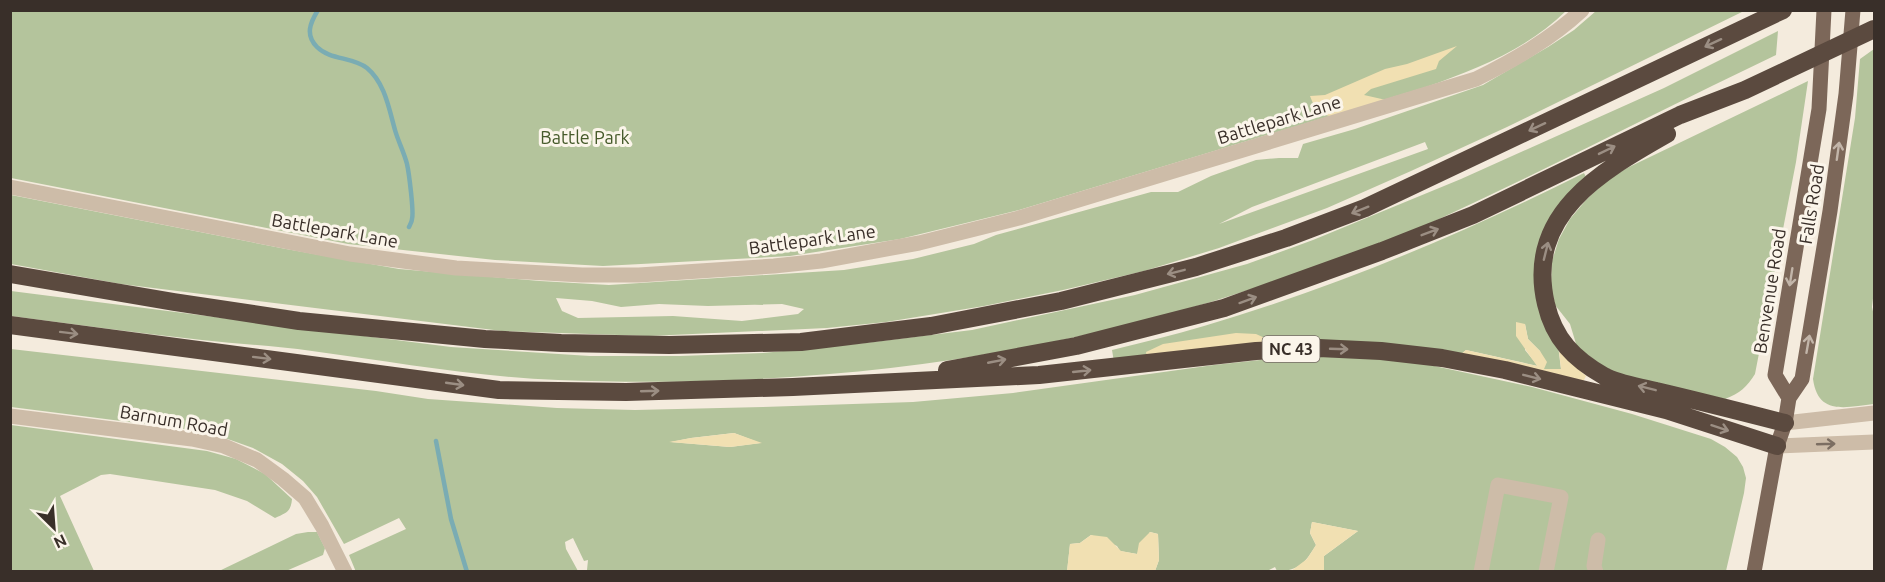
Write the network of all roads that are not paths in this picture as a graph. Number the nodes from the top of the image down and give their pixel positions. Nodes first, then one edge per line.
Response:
1 (1582, 10) edge
2 (1824, 10) edge
3 (1853, 10) edge
4 (1774, 14) edge
5 (1875, 29) edge
6 (1745, 90) junction
7 (10, 187) edge
8 (10, 274) edge
9 (10, 326) edge
10 (794, 387) junction
11 (1789, 398) junction
12 (1875, 413) edge
13 (10, 416) edge
14 (1785, 423) junction
15 (1875, 442) edge
16 (1777, 446) junction
17 (1598, 540) dead end
18 (345, 572) edge
19 (1481, 572) edge
20 (1546, 572) edge
21 (1596, 572) edge
22 (1754, 572) edge

1 - 7 street, Battlepark Lane
2 -> 11 main road, Benvenue Road
11 -> 3 main road, Falls Road
4 -> 8 highway
5 - 6 highway
10 -> 6 highway
14 -> 6 highway
9 -> 10 highway
10 -> 16 highway, NC 43
11 - 14 main road
12 - 14 street
13 - 18 street, Barnum Road
14 - 16 main road
16 -> 15 street
16 - 22 main road
17 - 21 street
19 - 20 street

